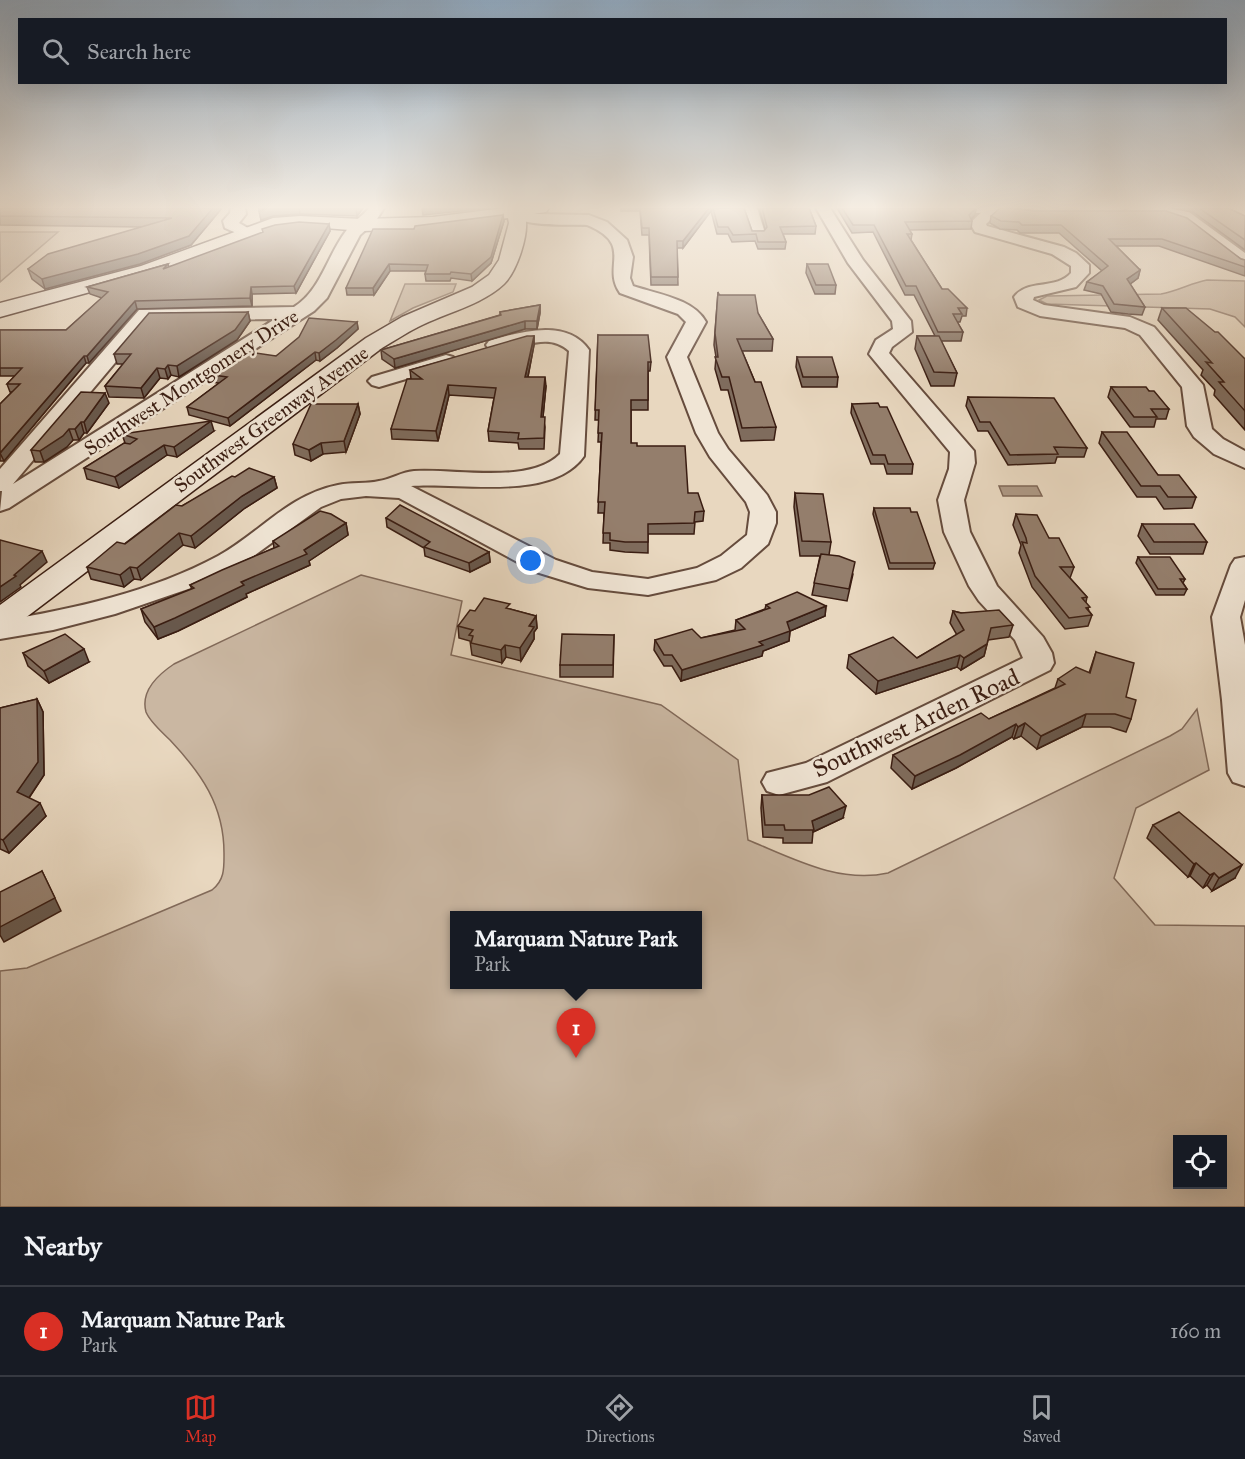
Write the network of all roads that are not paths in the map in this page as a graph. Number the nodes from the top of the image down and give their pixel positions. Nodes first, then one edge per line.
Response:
1 (163, 264) edge
2 (336, 264) edge
3 (506, 264) edge
4 (624, 264) edge
5 (858, 264) edge
6 (1079, 264) edge
7 (0, 310) edge
8 (297, 314) junction
9 (379, 381) dead end
10 (1245, 461) edge
11 (0, 484) edge
12 (385, 488) junction
13 (0, 502) edge
14 (1245, 565) edge
15 (0, 621) edge
16 (0, 630) edge
17 (1245, 773) edge
18 (779, 782) dead end

1 - 7 street
2 - 8 street, Southwest Montgomery Drive
3 - 15 street, Southwest Greenway Avenue
4 - 12 street
5 - 18 street, Southwest Arden Road
6 - 10 street
8 - 11 street
8 - 13 street, Southwest Montgomery Drive
9 - 12 street
12 - 16 street
14 - 17 street

